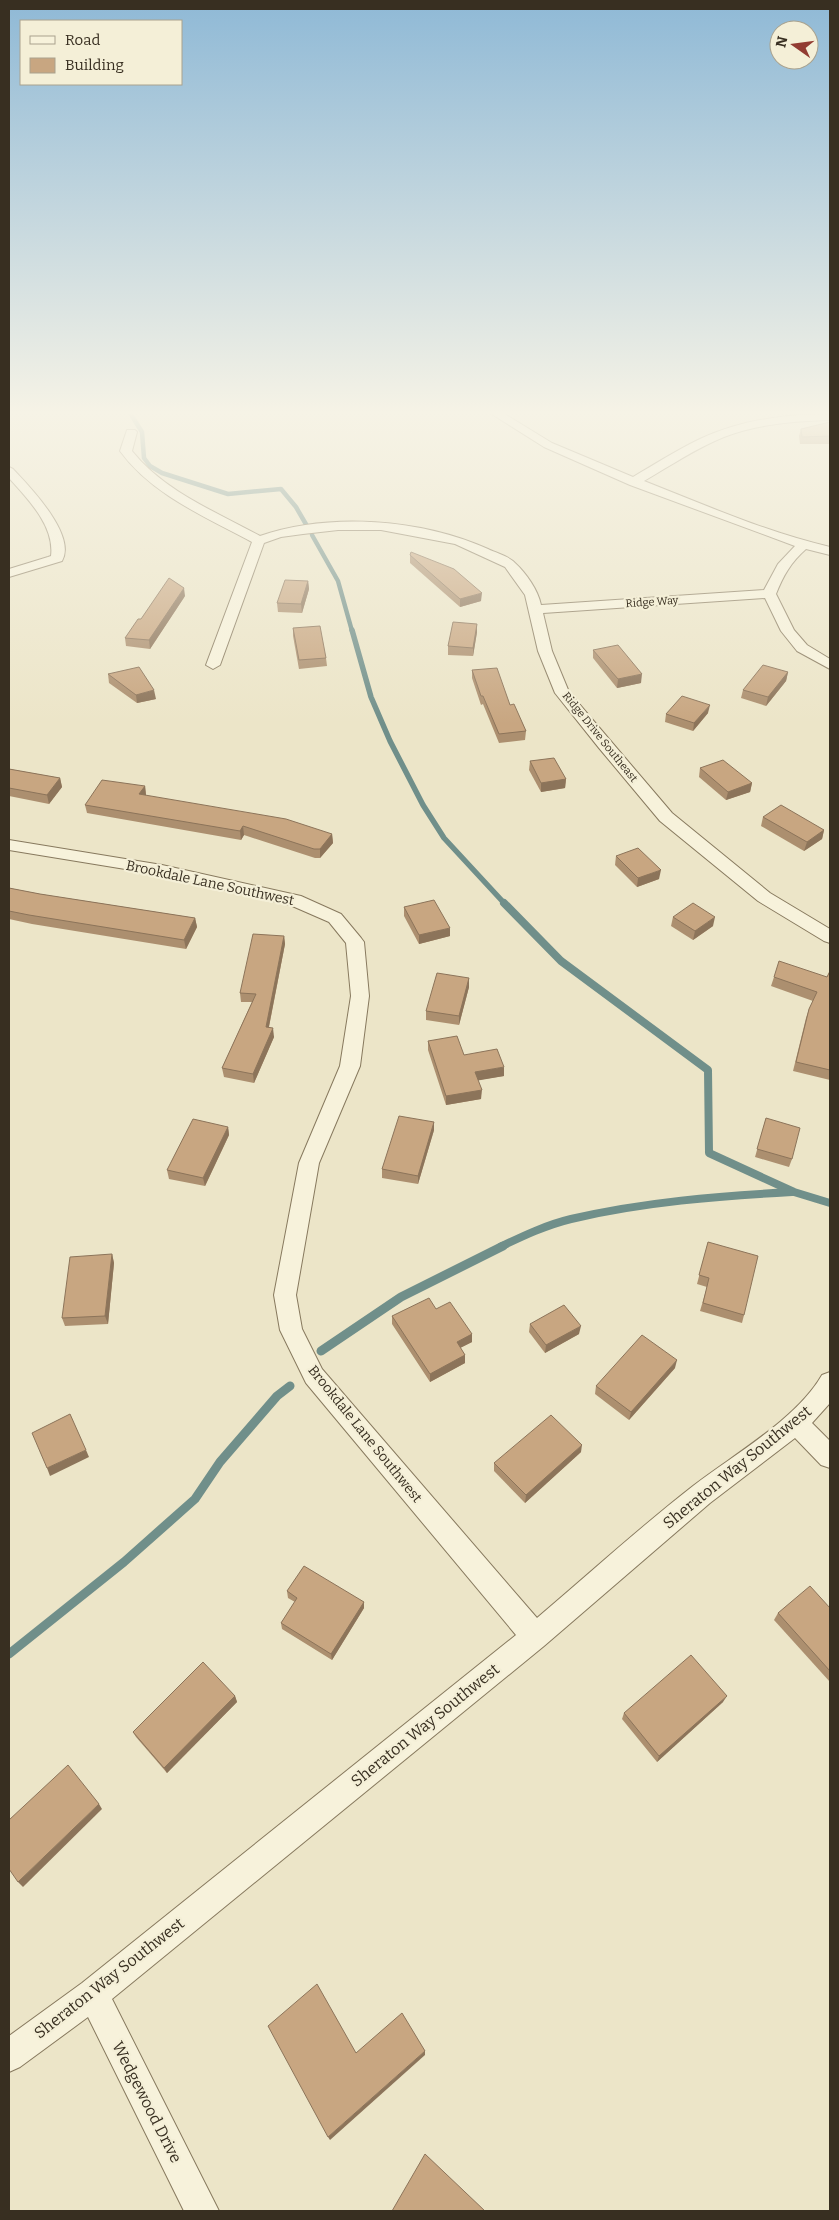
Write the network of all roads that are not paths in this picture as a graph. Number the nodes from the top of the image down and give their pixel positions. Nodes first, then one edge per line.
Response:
1 (45, 517) edge
2 (215, 517) edge
3 (724, 517) edge
4 (259, 541) junction
5 (804, 545) junction
6 (830, 551) edge
7 (9, 572) edge
8 (769, 594) junction
9 (536, 609) junction
10 (212, 665) dead end
11 (830, 665) edge
12 (9, 845) edge
13 (830, 937) edge
14 (830, 1382) edge
15 (796, 1422) junction
16 (830, 1457) edge
17 (535, 1637) junction
18 (93, 1994) junction
19 (9, 2056) edge
20 (202, 2211) edge

1 - 7 street
2 - 4 street
3 - 5 street
4 - 9 street, Ridge Drive Southeast
4 - 10 street
5 - 6 street
5 - 8 street
8 - 9 street, Ridge Way
8 - 11 street
9 - 13 street, Ridge Drive Southeast
12 - 17 street, Brookdale Lane Southwest
14 - 15 street, Sheraton Way Southwest
15 - 16 street
15 - 17 street, Sheraton Way Southwest
17 - 18 street, Sheraton Way Southwest
18 - 19 street, Sheraton Way Southwest
18 - 20 street, Wedgewood Drive

